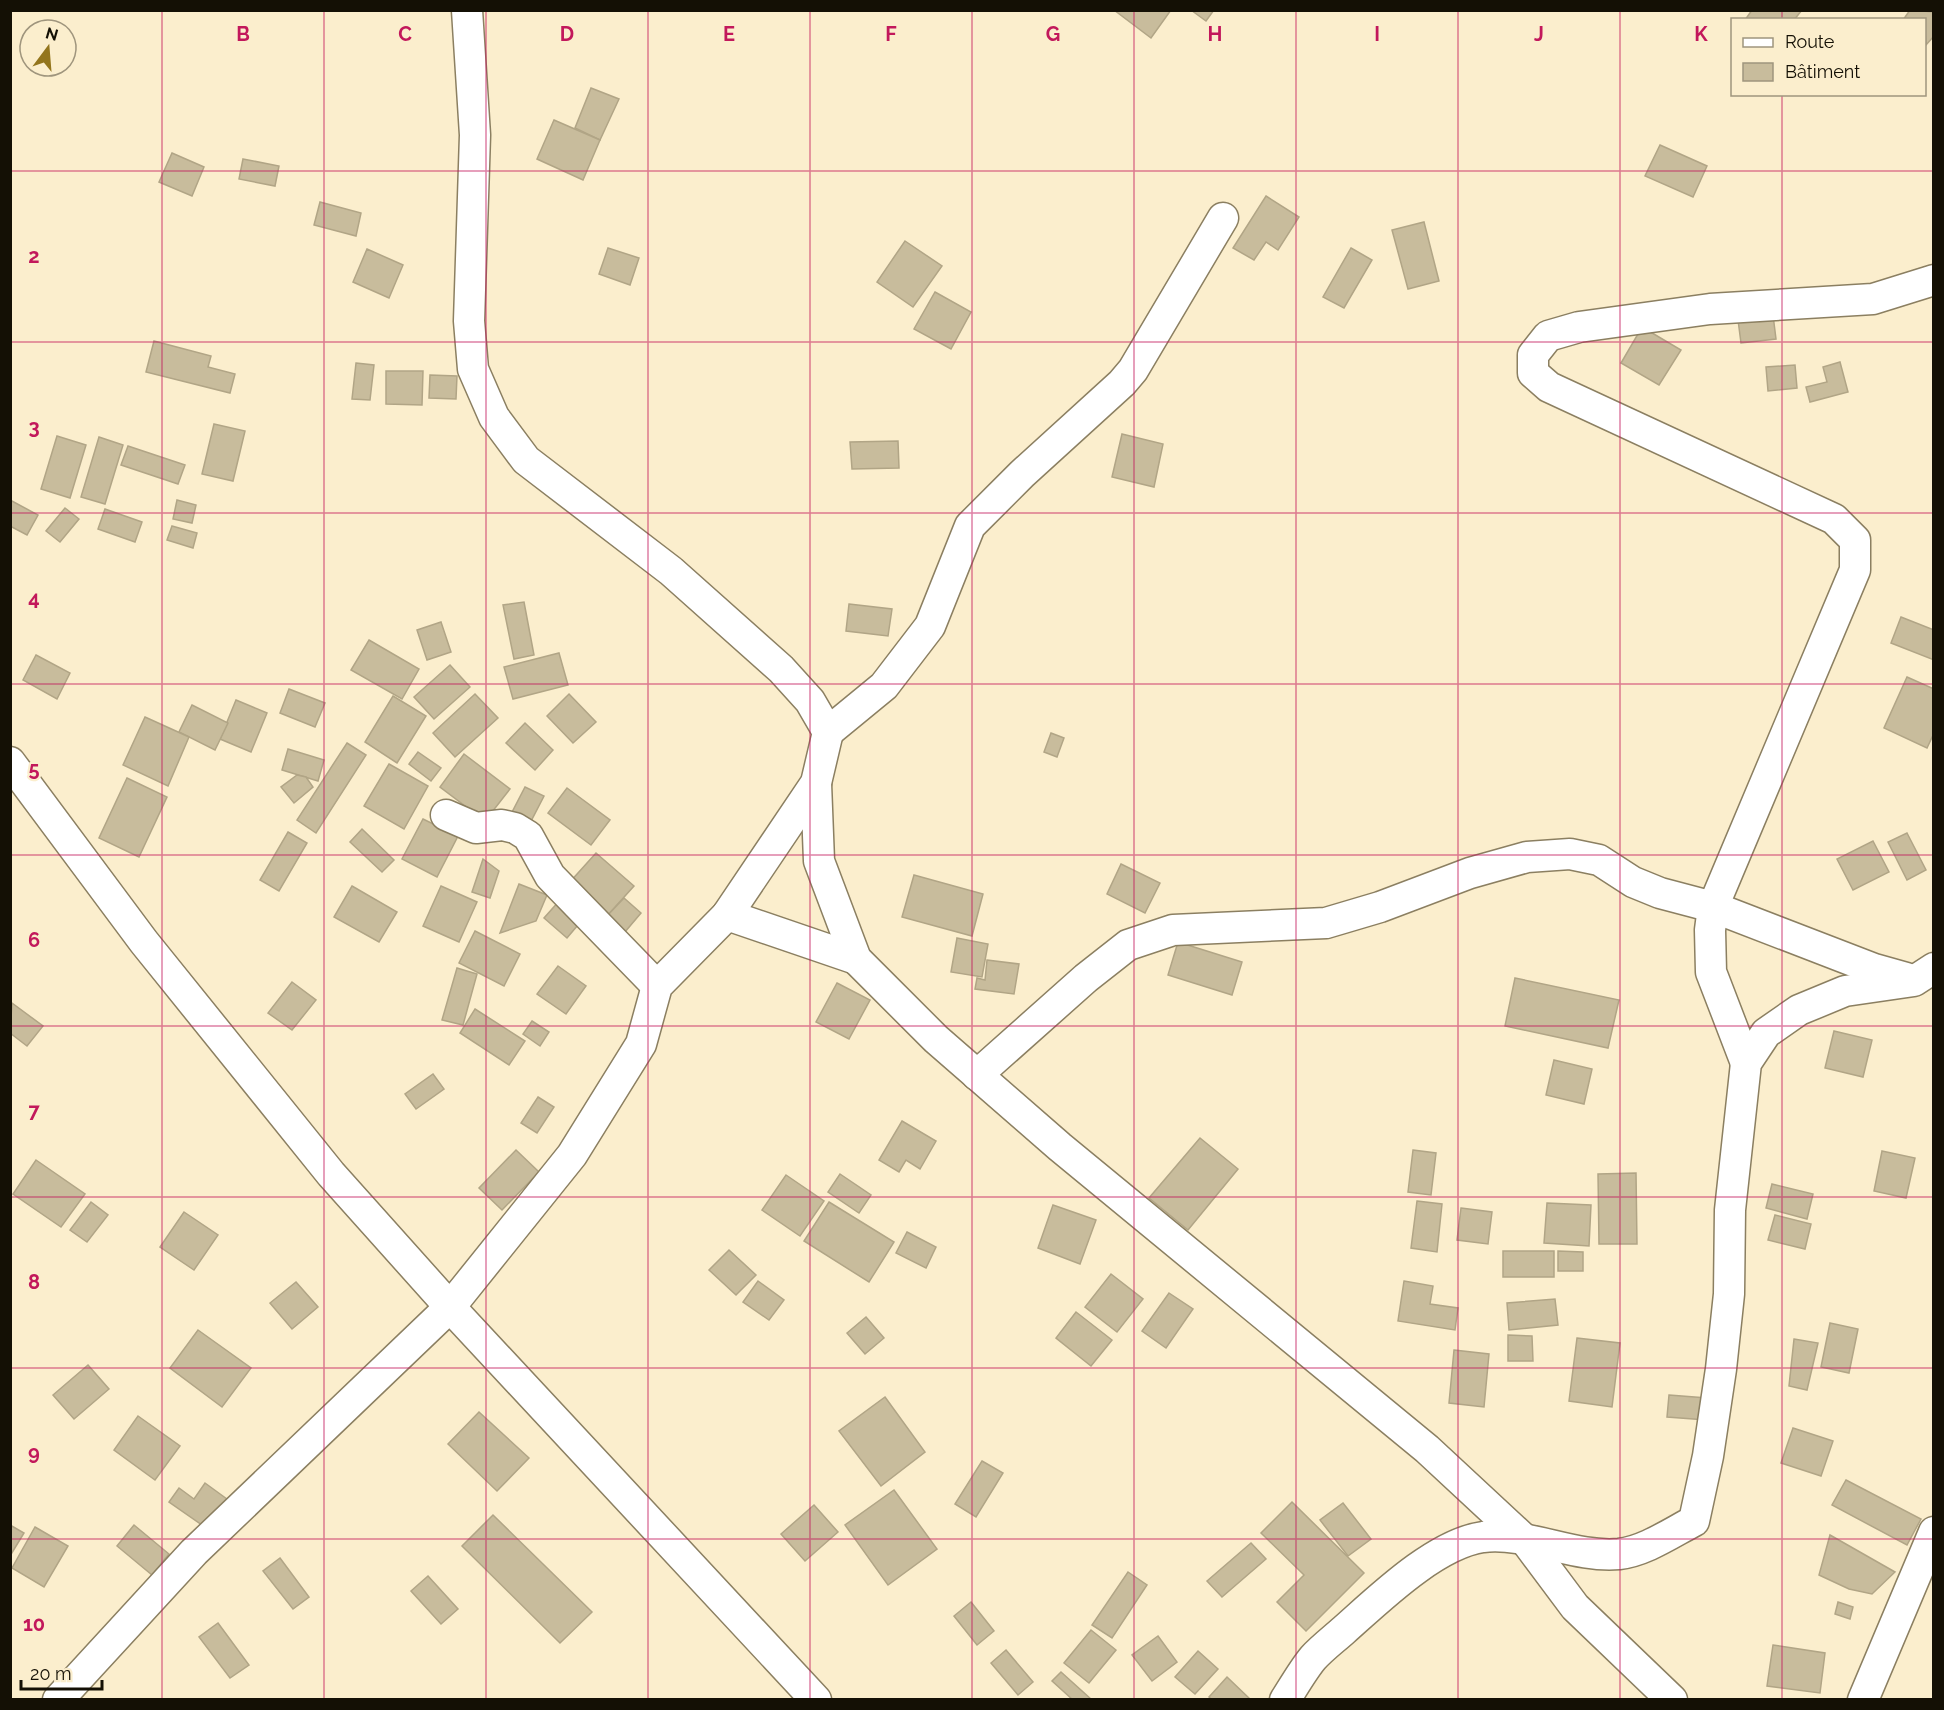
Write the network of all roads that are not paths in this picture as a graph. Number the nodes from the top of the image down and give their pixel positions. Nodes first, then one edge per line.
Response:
1 (467, 10) edge
2 (1223, 218) dead end
3 (1934, 280) edge
4 (828, 732) junction
5 (10, 762) edge
6 (816, 783) junction
7 (446, 815) dead end
8 (1713, 907) junction
9 (727, 915) junction
10 (856, 959) junction
11 (1927, 978) edge
12 (657, 986) junction
13 (1746, 1063) junction
14 (977, 1075) junction
15 (450, 1307) junction
16 (1934, 1532) edge
17 (1525, 1540) junction
18 (58, 1700) edge
19 (816, 1700) edge
20 (1286, 1700) edge
21 (1672, 1700) edge
22 (1863, 1700) edge

1 - 4 street
2 - 4 street
3 - 8 street
4 - 6 street
5 - 15 street
6 - 9 street
6 - 10 street
7 - 12 street
8 - 11 street
8 - 13 street
8 - 14 street
9 - 10 street
9 - 12 street
10 - 14 street
11 - 13 street
12 - 15 street
13 - 17 street
14 - 17 street
15 - 18 street
15 - 19 street
16 - 22 street
17 - 20 street
17 - 21 street

